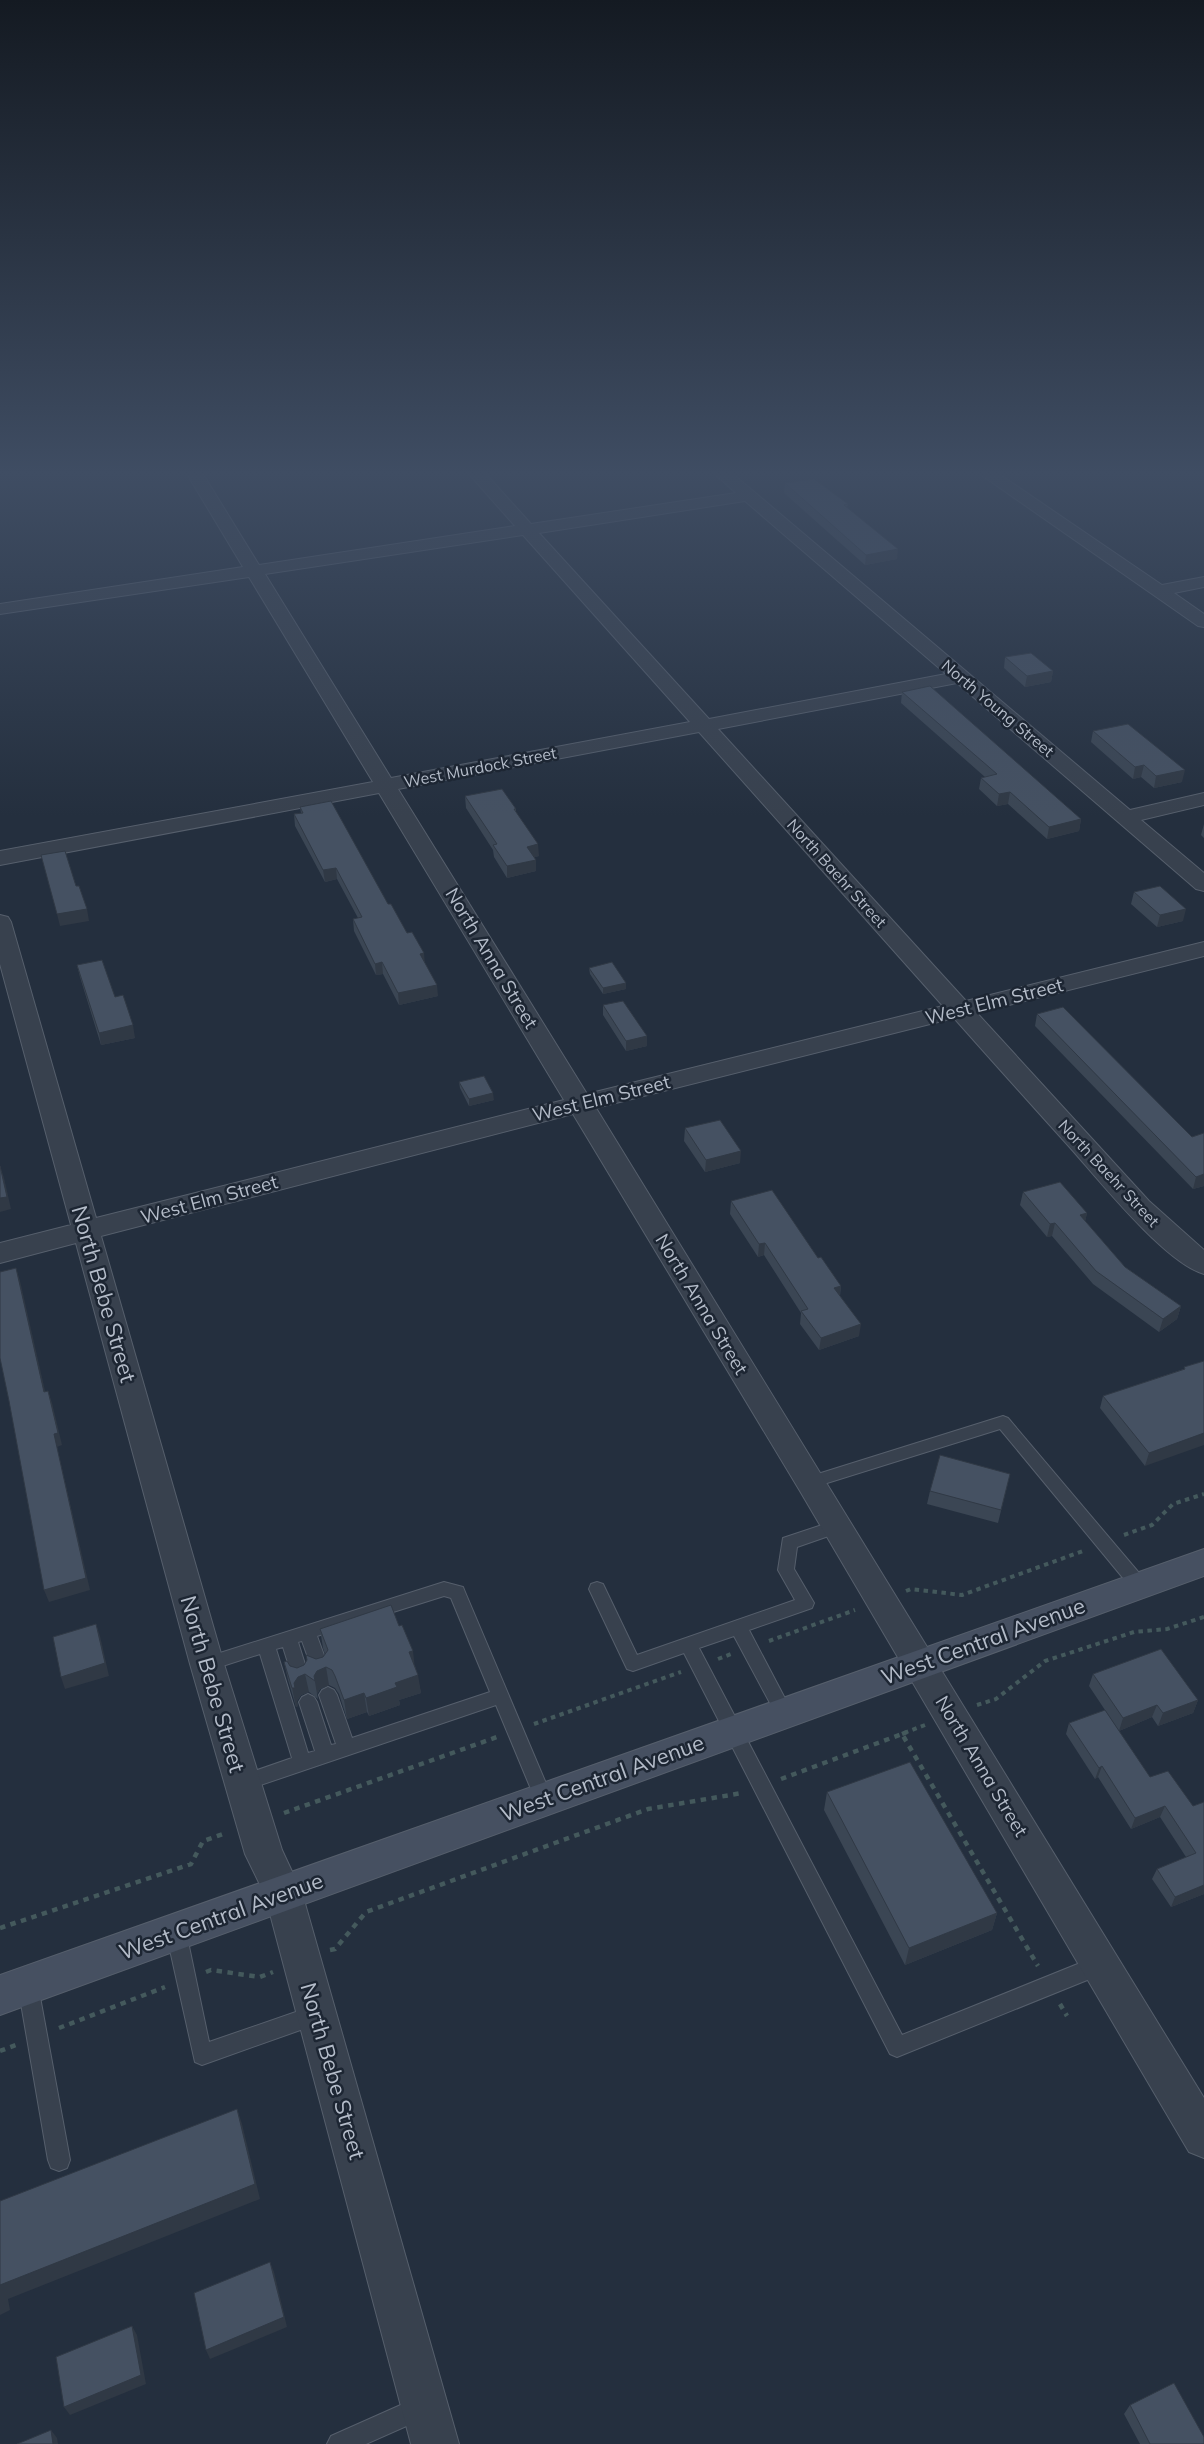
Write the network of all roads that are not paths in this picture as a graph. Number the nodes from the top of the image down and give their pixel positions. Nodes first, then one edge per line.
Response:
1 (136, 588) edge
2 (265, 588) edge
3 (580, 588) edge
4 (856, 588) edge
5 (1154, 588) edge
6 (1173, 588) edge
7 (1158, 591) junction
8 (0, 609) edge
9 (1204, 622) edge
10 (961, 677) junction
11 (704, 725) junction
12 (386, 785) junction
13 (1204, 800) edge
14 (1126, 817) junction
15 (0, 858) edge
16 (1204, 884) edge
17 (0, 922) edge
18 (1204, 948) edge
19 (960, 1009) junction
20 (580, 1104) junction
21 (87, 1231) junction
22 (0, 1253) edge
23 (1204, 1264) edge
24 (811, 1482) junction
25 (837, 1526) junction
26 (1204, 1562) edge
27 (1139, 1585) junction
28 (597, 1588) dead end
29 (738, 1628) junction
30 (307, 1632) junction
31 (288, 1637) junction
32 (266, 1645) junction
33 (689, 1645) junction
34 (206, 1664) junction
35 (921, 1664) junction
36 (320, 1669) edge
37 (300, 1676) edge
38 (328, 1695) dead end
39 (500, 1696) junction
40 (308, 1702) dead end
41 (784, 1713) junction
42 (734, 1731) junction
43 (346, 1748) junction
44 (325, 1755) junction
45 (302, 1763) junction
46 (242, 1783) junction
47 (544, 1800) junction
48 (283, 1893) junction
49 (176, 1932) junction
50 (1101, 1965) junction
51 (14, 1990) edge
52 (317, 2015) junction
53 (1204, 2137) edge
54 (59, 2160) dead end
55 (425, 2406) junction
56 (339, 2444) edge
57 (435, 2444) edge

1 - 8 street
2 - 12 street, North Anna Street
3 - 11 street, North Baehr Street
4 - 10 street, North Young Street
5 - 7 street
6 - 7 street
7 - 9 street
10 - 11 street, West Murdock Street
10 - 14 street, North Young Street
11 - 12 street, West Murdock Street
11 - 19 street, North Baehr Street
12 - 15 street, West Murdock Street
12 - 20 street, North Anna Street
13 - 14 street
14 - 16 street, North Young Street
17 - 21 street, North Bebe Street
18 - 19 street, West Elm Street
19 - 20 street, West Elm Street
19 - 23 street, North Baehr Street
20 - 21 street, West Elm Street
20 - 24 street, North Anna Street
21 - 22 street, West Elm Street
21 - 34 street, North Bebe Street
24 - 25 street, North Anna Street
24 - 27 lane
25 - 29 lane
25 - 35 street, North Anna Street
26 - 27 main road, West Central Avenue
27 - 35 main road, West Central Avenue
28 - 33 lane
29 - 33 lane
29 - 41 lane
30 - 31 lane
30 - 36 lane
30 - 39 lane
31 - 32 lane
31 - 37 lane
32 - 34 lane
32 - 45 lane
33 - 42 lane
34 - 46 street, North Bebe Street
35 - 41 main road, West Central Avenue
35 - 50 street, North Anna Street
38 - 43 lane
39 - 43 lane
39 - 47 lane
40 - 44 lane
41 - 42 main road, West Central Avenue
42 - 47 main road, West Central Avenue
42 - 50 lane
43 - 44 lane
44 - 45 lane
45 - 46 lane
46 - 48 street, North Bebe Street
47 - 48 main road, West Central Avenue
48 - 49 main road, West Central Avenue
48 - 52 street, North Bebe Street
49 - 51 main road, West Central Avenue
49 - 52 lane
50 - 53 street, North Anna Street
51 - 54 lane
52 - 55 street, North Bebe Street
55 - 56 lane
55 - 57 street, North Bebe Street

